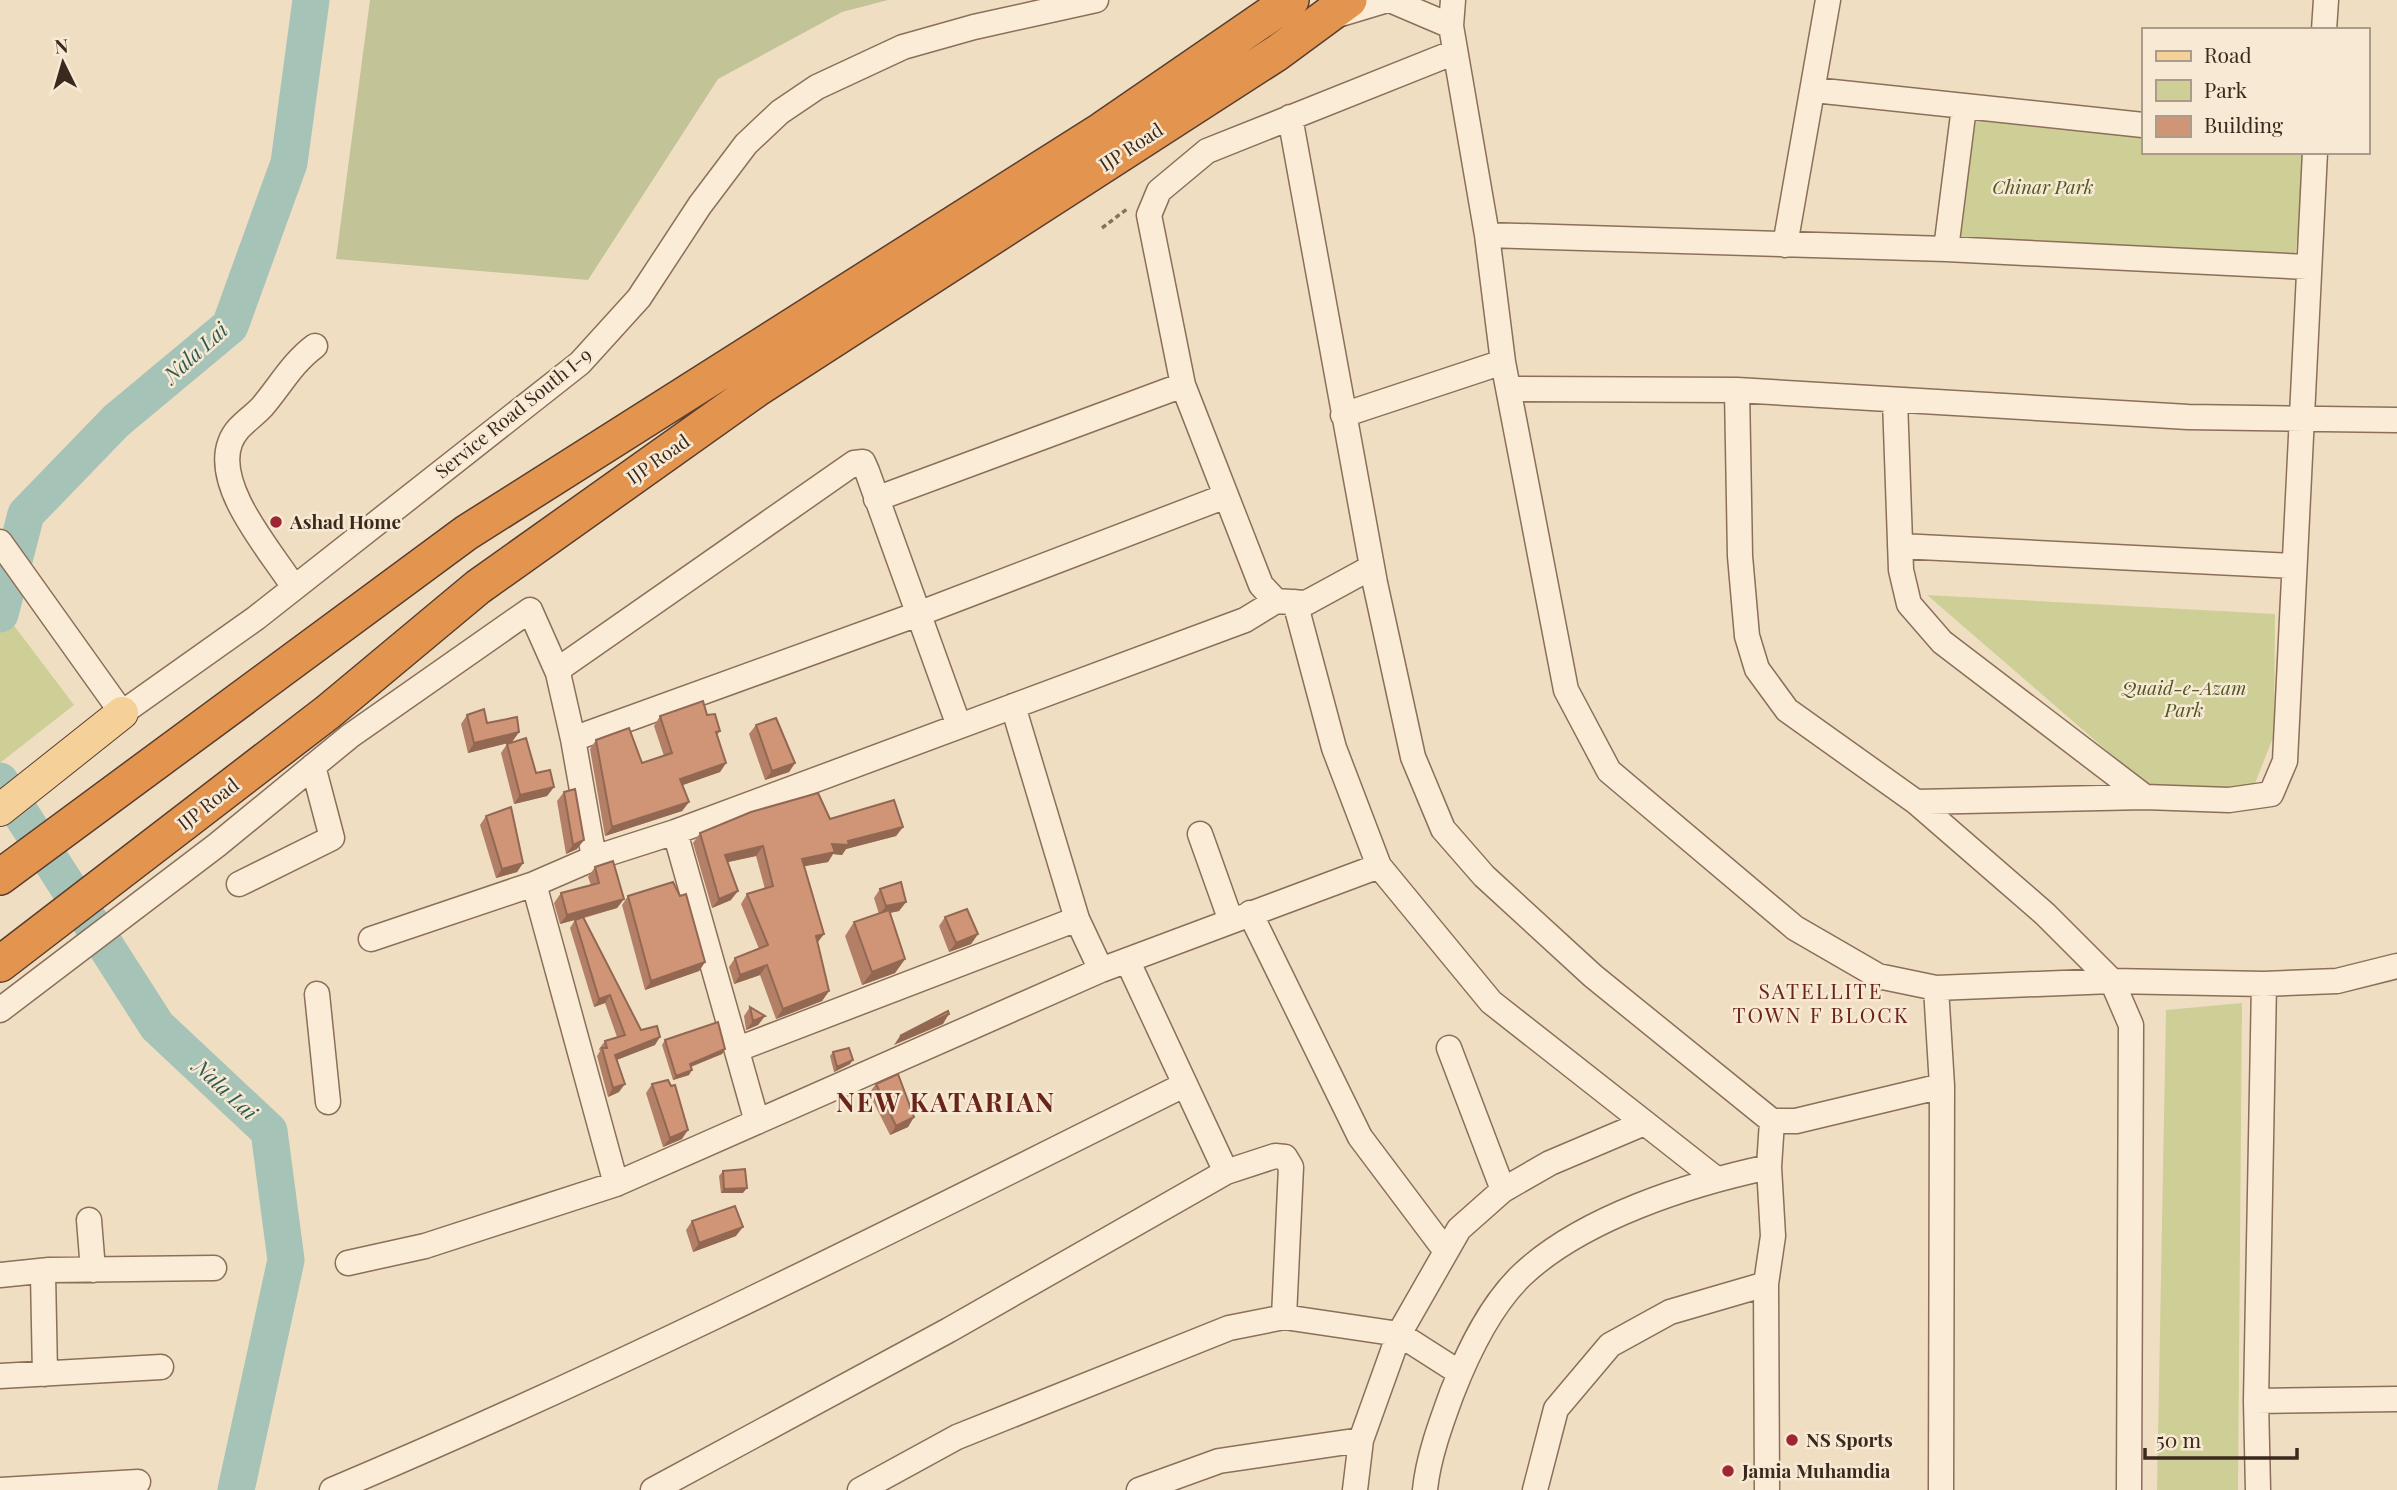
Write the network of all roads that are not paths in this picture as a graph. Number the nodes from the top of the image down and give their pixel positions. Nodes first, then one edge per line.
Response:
1 (1096, 0) edge
2 (1291, 0) edge
3 (1389, 0) edge
4 (1453, 0) edge
5 (1828, 0) edge
6 (2326, 0) edge
7 (1336, 9) edge
8 (1451, 26) junction
9 (2324, 28) edge
10 (1455, 52) junction
11 (1814, 90) junction
12 (1964, 107) junction
13 (1290, 117) junction
14 (2142, 125) edge
15 (2315, 154) edge
16 (1487, 235) junction
17 (959, 239) junction
18 (1785, 245) junction
19 (1945, 249) junction
20 (2307, 267) junction
21 (315, 346) dead end
22 (1503, 362) junction
23 (1183, 386) junction
24 (1509, 389) junction
25 (1737, 390) junction
26 (1895, 400) junction
27 (1343, 415) junction
28 (2397, 420) edge
29 (2301, 421) junction
30 (1226, 496) junction
31 (876, 499) junction
32 (0, 542) edge
33 (1900, 545) junction
34 (1372, 566) junction
35 (2294, 566) junction
36 (293, 586) junction
37 (1285, 602) junction
38 (918, 614) junction
39 (558, 673) junction
40 (1013, 706) junction
41 (114, 721) junction
42 (339, 724) junction
43 (959, 726) junction
44 (573, 739) junction
45 (313, 766) junction
46 (2145, 797) junction
47 (1916, 802) junction
48 (0, 810) edge
49 (675, 832) junction
50 (1200, 834) dead end
51 (594, 858) junction
52 (1379, 866) junction
53 (0, 877) edge
54 (239, 884) dead end
55 (534, 884) junction
56 (1240, 917) junction
57 (1077, 919) junction
58 (371, 939) dead end
59 (1128, 962) junction
60 (0, 964) edge
61 (2397, 966) edge
62 (1101, 970) junction
63 (2112, 981) junction
64 (2264, 984) junction
65 (1936, 988) junction
66 (317, 994) dead end
67 (0, 1010) edge
68 (1449, 1048) dead end
69 (738, 1049) junction
70 (1184, 1085) junction
71 (1942, 1086) junction
72 (328, 1102) dead end
73 (1772, 1121) junction
74 (757, 1122) junction
75 (1642, 1124) junction
76 (1769, 1167) junction
77 (1226, 1172) junction
78 (1716, 1178) junction
79 (616, 1184) junction
80 (1503, 1190) junction
81 (89, 1220) dead end
82 (1445, 1250) junction
83 (348, 1263) dead end
84 (214, 1268) dead end
85 (93, 1269) junction
86 (49, 1270) junction
87 (0, 1275) edge
88 (1766, 1284) junction
89 (1284, 1317) junction
90 (1399, 1334) junction
91 (162, 1367) dead end
92 (1460, 1373) junction
93 (45, 1374) junction
94 (0, 1376) edge
95 (2397, 1399) edge
96 (2256, 1401) junction
97 (1361, 1440) junction
98 (138, 1482) dead end
99 (0, 1490) edge
100 (332, 1490) edge
101 (653, 1490) edge
102 (860, 1490) edge
103 (1139, 1490) edge
104 (1355, 1490) edge
105 (1425, 1490) edge
106 (1535, 1490) edge
107 (1767, 1490) edge
108 (1941, 1490) edge
109 (2129, 1490) edge
110 (2258, 1490) edge

1 - 36 street, Service Road South I-9
2 - 17 highway, IJP Road
3 - 7 street
3 - 8 street
4 - 8 street
5 - 11 street
6 - 9 street
7 - 17 highway, IJP Road
8 - 10 street
10 - 13 street
10 - 16 street
11 - 12 street
11 - 18 street
12 - 14 street
12 - 19 street
13 - 23 street
13 - 27 street
15 - 20 street
16 - 18 street
16 - 22 street
17 - 42 highway, IJP Road
17 - 53 highway, IJP Road
18 - 19 street
19 - 20 street
20 - 29 street
21 - 36 street
22 - 24 street
22 - 27 street
23 - 30 street
23 - 31 street
24 - 25 street
24 - 65 street
25 - 26 street
25 - 47 street
26 - 29 street
26 - 33 street
27 - 34 street
28 - 29 street
29 - 35 street
30 - 37 street
30 - 38 street
31 - 38 street
31 - 39 street
32 - 41 street
33 - 35 street
33 - 46 street
34 - 37 street
34 - 73 street
35 - 46 street
36 - 41 street, Service Road South I-9
37 - 40 street
37 - 52 street
38 - 43 street
38 - 44 street
39 - 42 street
39 - 44 street
40 - 43 street
40 - 57 street
41 - 48 main road
42 - 45 street
42 - 60 highway, IJP Road
43 - 49 street
44 - 51 street
45 - 54 street
45 - 67 street
46 - 47 street
47 - 63 street
49 - 51 street
49 - 69 street
50 - 56 street
51 - 55 street
52 - 56 street
52 - 75 street
55 - 58 street
55 - 79 street
56 - 59 street
56 - 82 street
57 - 62 street
57 - 69 street
59 - 62 street
59 - 70 street
61 - 64 street
62 - 74 street
63 - 64 street
63 - 65 street
63 - 109 street
64 - 96 street
65 - 71 street
66 - 72 street
68 - 80 street
69 - 74 street
70 - 77 street
70 - 100 street
71 - 73 street
71 - 108 street
73 - 76 street
74 - 79 street
75 - 78 street
75 - 80 street
76 - 78 street
76 - 88 street
77 - 89 street
77 - 101 street
78 - 92 street
79 - 83 street
80 - 82 street
81 - 85 street
82 - 90 street
84 - 85 street
85 - 86 street
86 - 87 street
86 - 93 street
88 - 106 street
88 - 107 street
89 - 90 street
89 - 102 street
90 - 92 street
90 - 97 street
91 - 93 street
92 - 105 street
93 - 94 street
95 - 96 street
96 - 110 street
97 - 103 street
97 - 104 street
98 - 99 street

